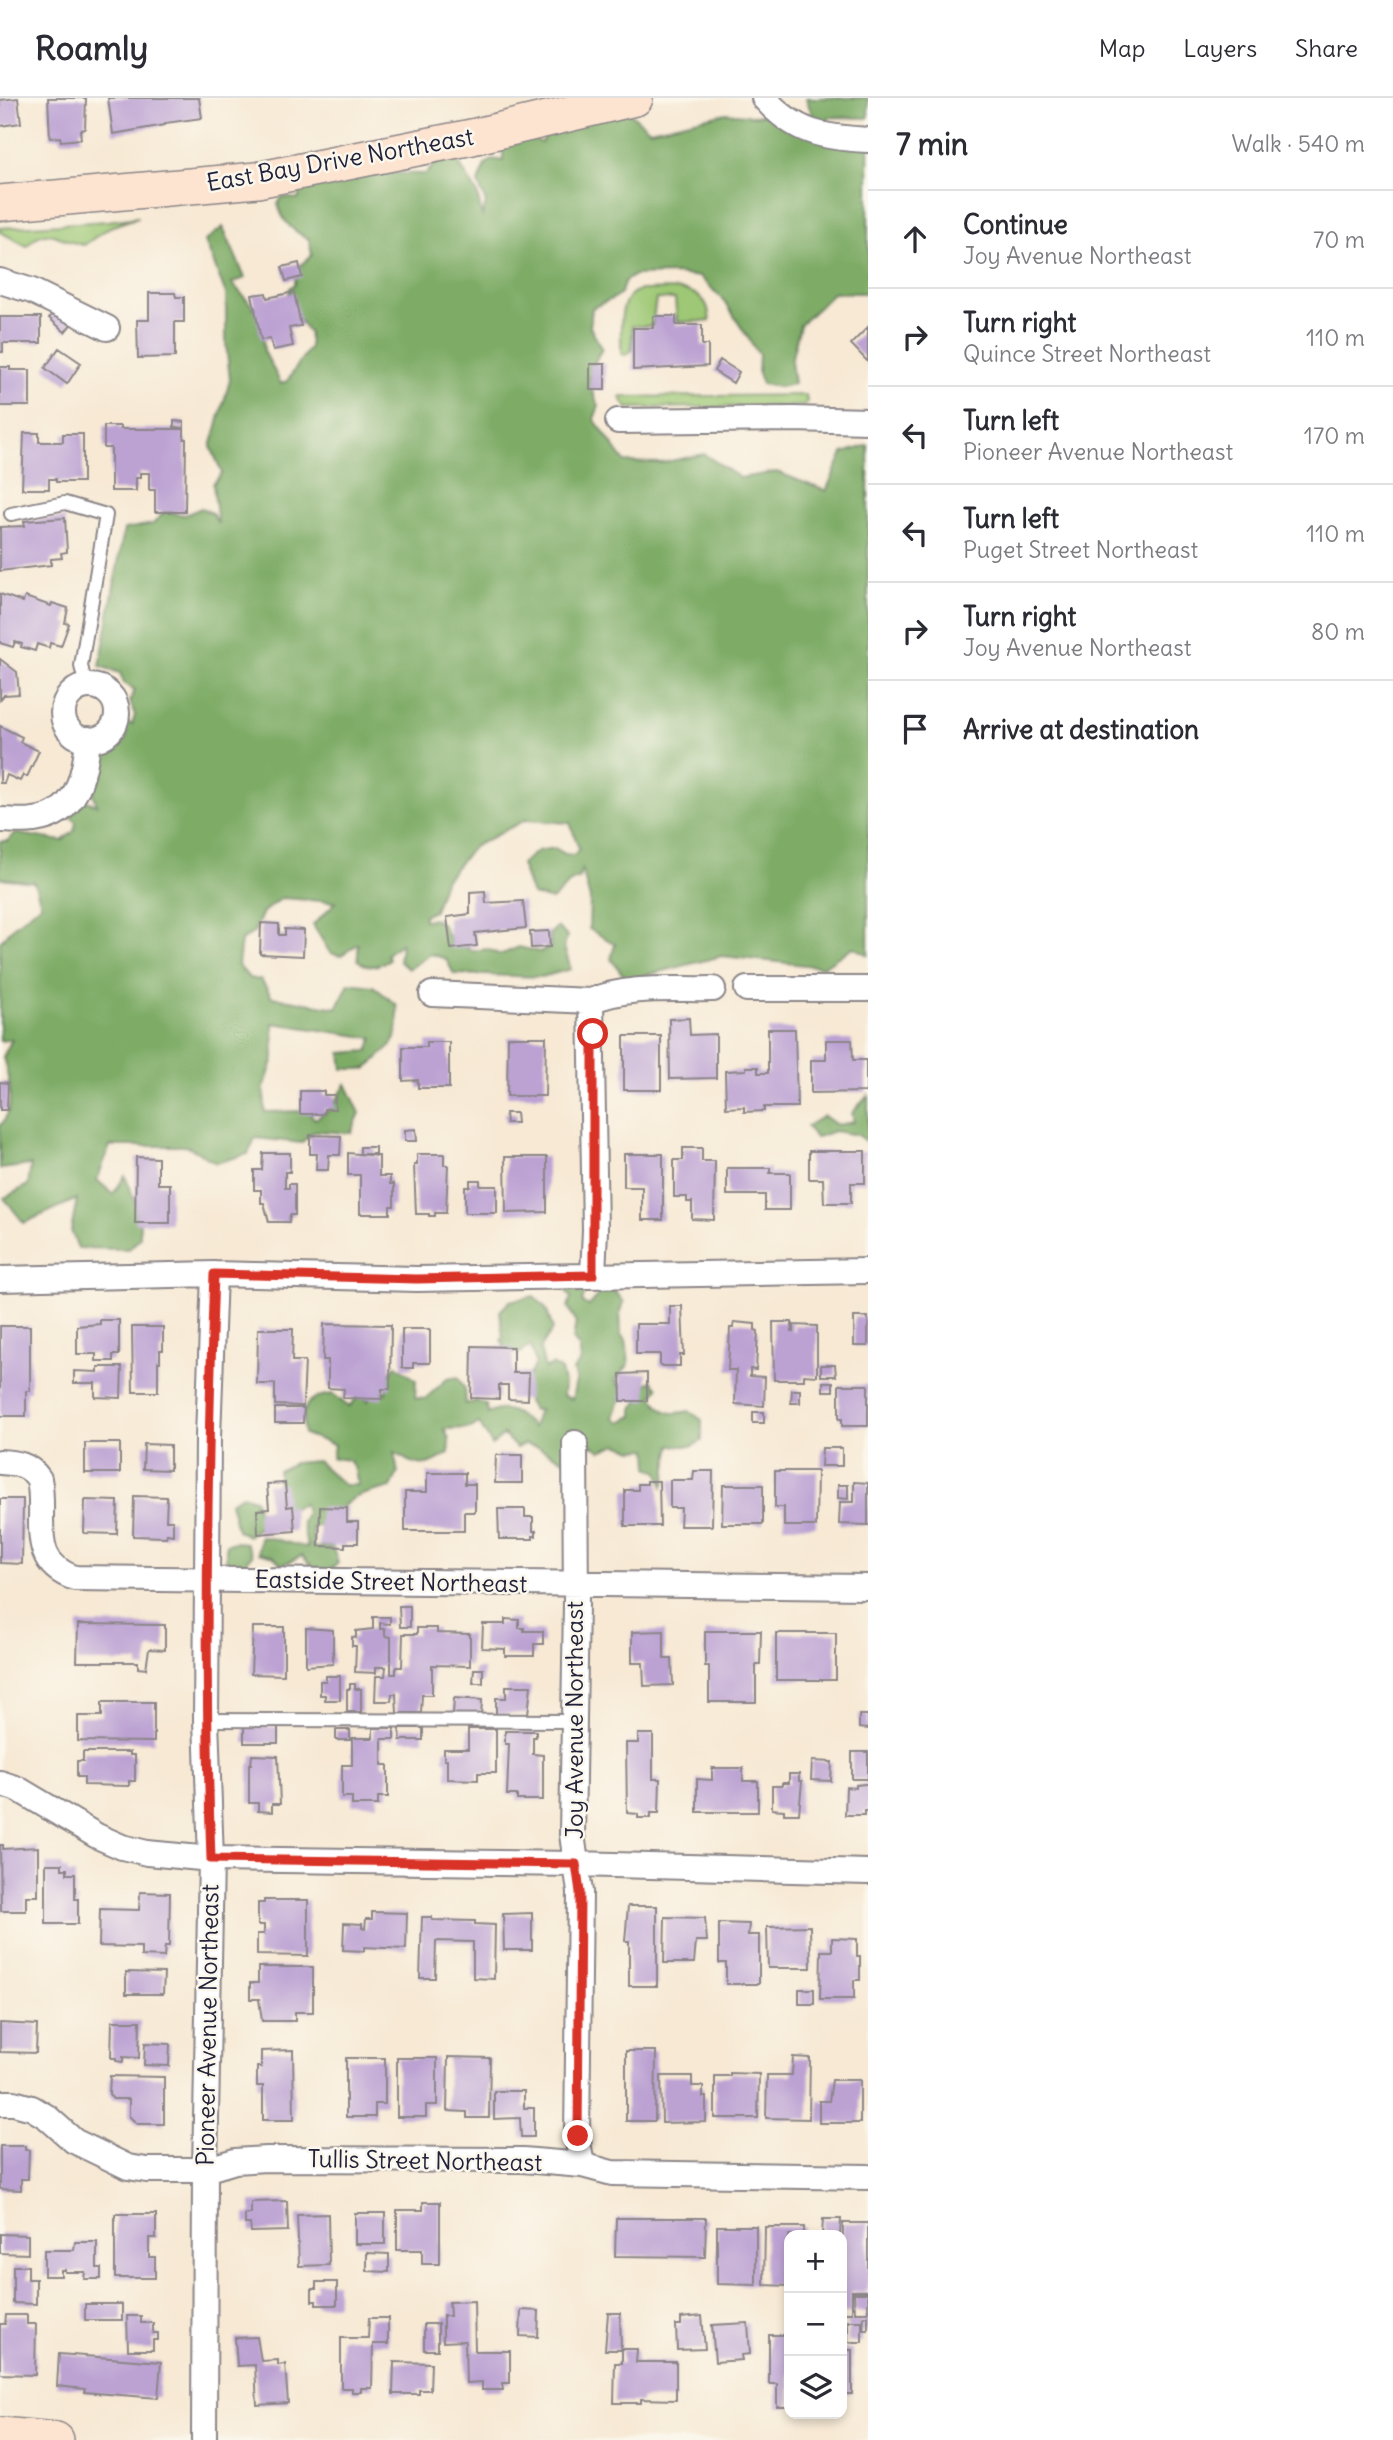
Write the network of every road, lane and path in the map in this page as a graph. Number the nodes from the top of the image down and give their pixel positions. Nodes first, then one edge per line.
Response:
1 (635, 98) edge
2 (764, 98) edge
3 (868, 140) edge
4 (0, 203) edge
5 (0, 281) edge
6 (107, 328) dead end
7 (618, 421) dead end
8 (868, 421) edge
9 (11, 514) dead end
10 (86, 686) junction
11 (88, 740) junction
12 (0, 820) edge
13 (713, 989) dead end
14 (747, 989) dead end
15 (868, 989) edge
16 (432, 993) dead end
17 (591, 1001) junction
18 (868, 1271) edge
19 (214, 1274) junction
20 (593, 1275) junction
21 (0, 1279) edge
22 (575, 1443) dead end
23 (0, 1462) edge
24 (207, 1580) junction
25 (575, 1584) junction
26 (868, 1587) edge
27 (206, 1720) junction
28 (573, 1721) junction
29 (0, 1783) edge
30 (211, 1859) junction
31 (576, 1864) junction
32 (868, 1871) edge
33 (0, 2103) edge
34 (582, 2165) junction
35 (205, 2170) junction
36 (868, 2177) edge
37 (0, 2435) edge
38 (45, 2440) edge
39 (204, 2440) edge

1 - 4 street, East Bay Drive Northeast
2 - 3 street
5 - 6 street
7 - 8 street
9 - 10 lane
10 - 11 street
10 - 11 street
11 - 12 street
13 - 17 street
14 - 15 street
16 - 17 street
17 - 20 street
18 - 20 street
19 - 20 street
19 - 21 street
19 - 24 street, Pioneer Avenue Northeast
22 - 25 street, Joy Avenue Northeast
23 - 24 street, Eastside Street Northeast
24 - 25 street, Eastside Street Northeast
24 - 27 street, Pioneer Avenue Northeast
25 - 26 street, Eastside Street Northeast
25 - 28 street, Joy Avenue Northeast
27 - 28 lane
27 - 30 street, Pioneer Avenue Northeast
28 - 31 street, Joy Avenue Northeast
29 - 30 street
30 - 31 street
30 - 35 street, Pioneer Avenue Northeast
31 - 32 street
31 - 34 street, Joy Avenue Northeast
33 - 35 street, Tullis Street Northeast
34 - 35 street, Tullis Street Northeast
34 - 36 street, Tullis Street Northeast
35 - 39 street, Pioneer Avenue Northeast
37 - 38 street

